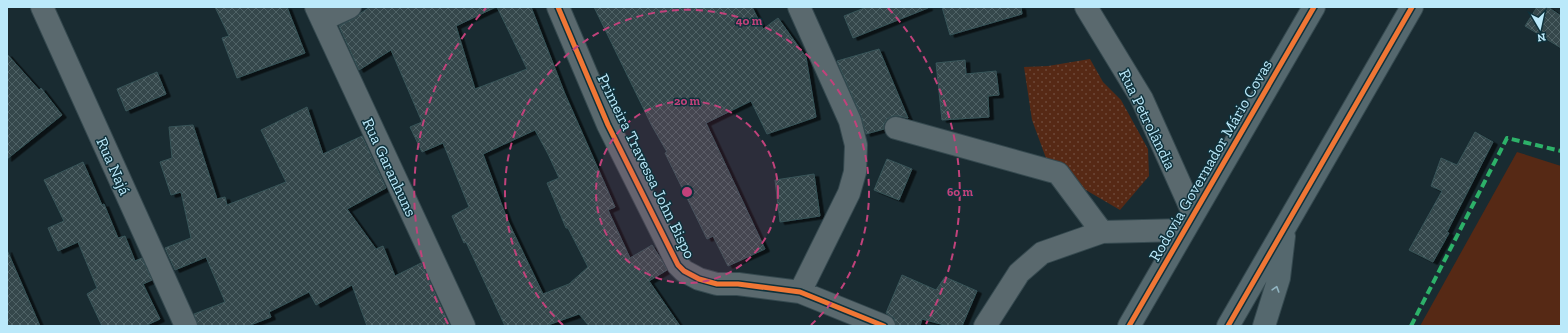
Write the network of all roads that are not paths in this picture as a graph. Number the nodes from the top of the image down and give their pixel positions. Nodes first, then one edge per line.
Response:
1 (42, 7) edge
2 (350, 7) edge
3 (558, 7) edge
4 (799, 7) edge
5 (1086, 7) edge
6 (1314, 7) edge
7 (1412, 7) edge
8 (319, 13) edge
9 (896, 128) dead end
10 (1188, 222) junction
11 (1285, 228) junction
12 (1102, 232) junction
13 (800, 292) junction
14 (186, 326) edge
15 (464, 326) edge
16 (884, 326) edge
17 (985, 326) edge
18 (1129, 326) edge
19 (1228, 326) edge
20 (1264, 326) edge

1 - 14 street, Rua Najá
2 - 8 street
3 - 13 street, Primeira Travessa John Bispo
4 - 13 street
5 - 10 street, Rua Petrolândia
6 - 10 highway, Rodovia Governador Mário Covas
7 - 11 highway
8 - 15 street, Rua Garanhuns
9 - 12 street
10 - 12 street
10 - 18 highway, Rodovia Governador Mário Covas
11 - 19 highway
20 -> 11 highway
12 - 17 street
13 - 16 street, Primeira Travessa John Bispo

